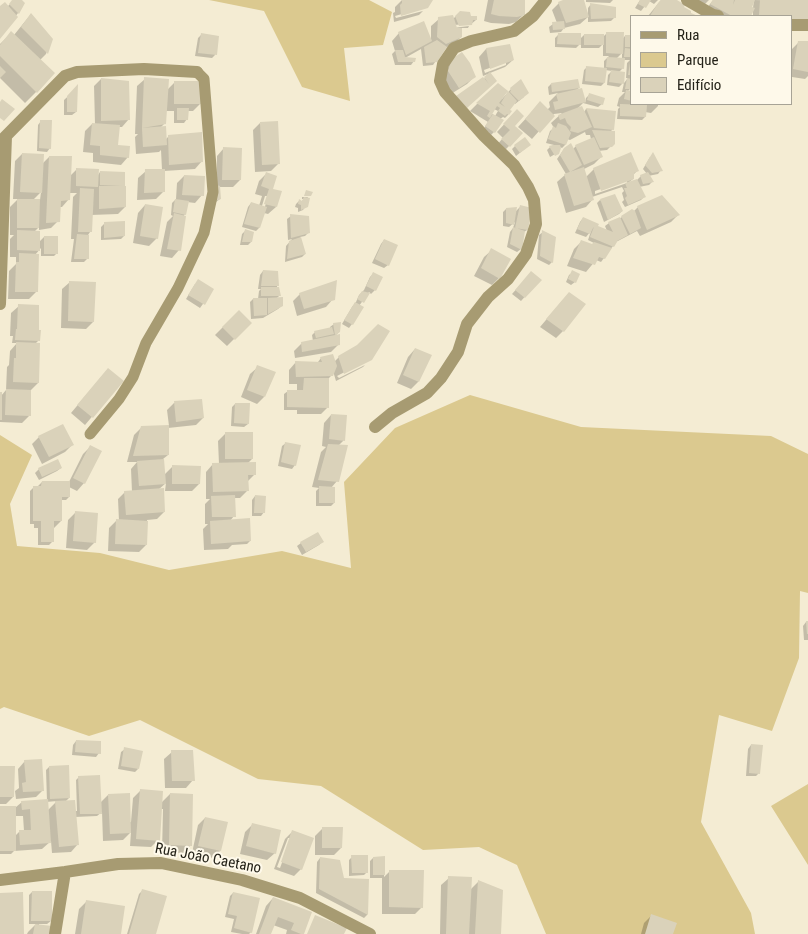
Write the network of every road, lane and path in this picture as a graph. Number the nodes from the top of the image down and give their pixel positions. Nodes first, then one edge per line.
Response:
1 (546, 0) edge
2 (687, 0) edge
3 (716, 15) edge
4 (793, 25) edge
5 (808, 25) edge
6 (197, 72) joint
7 (3, 139) edge
8 (0, 304) edge
9 (375, 427) dead end
10 (90, 434) dead end
11 (65, 872) junction
12 (0, 880) edge
13 (55, 934) edge
14 (370, 934) edge

1 - 9 street
2 - 3 street
4 - 5 street
6 - 7 street
6 - 10 lane
7 - 8 street
11 - 12 street, Rua João Caetano
11 - 13 street
11 - 14 street, Rua João Caetano

